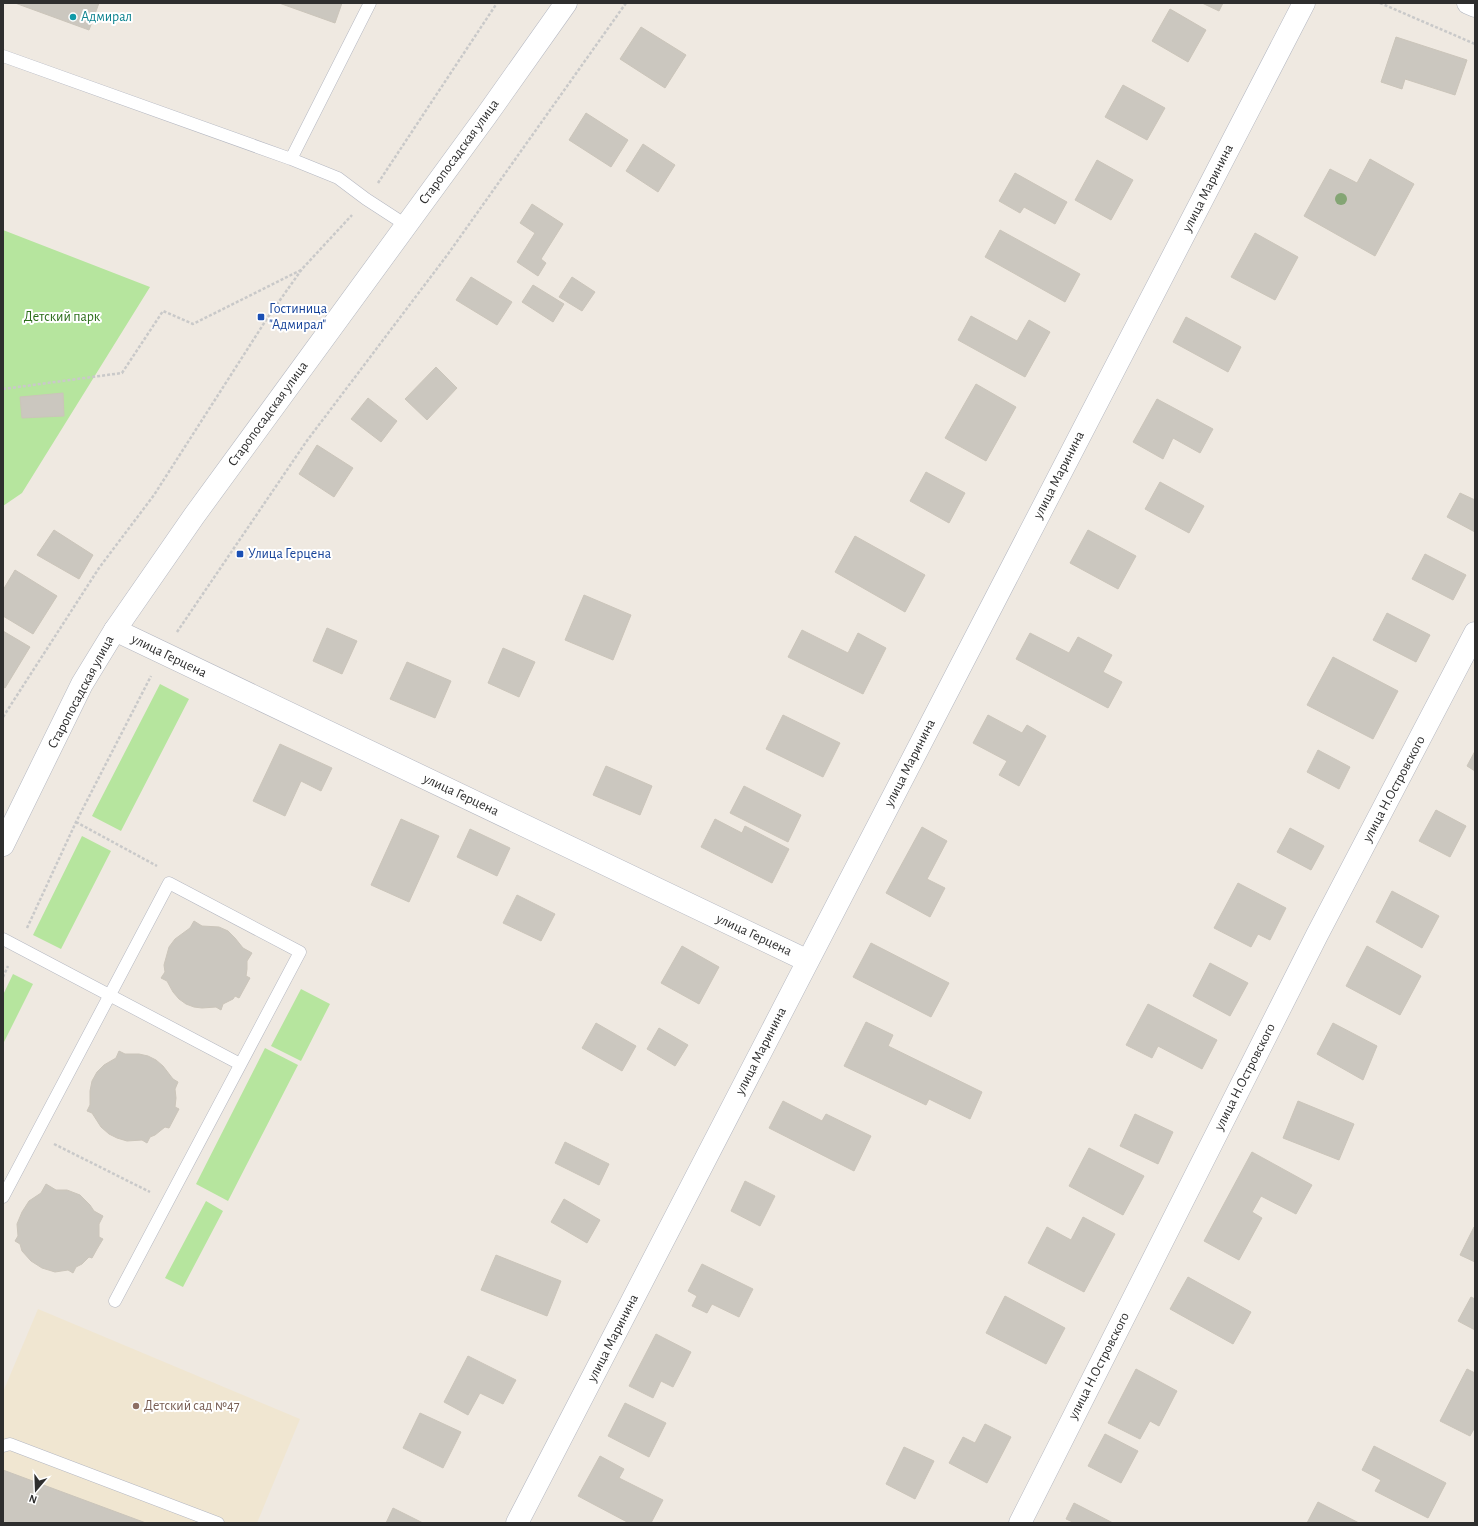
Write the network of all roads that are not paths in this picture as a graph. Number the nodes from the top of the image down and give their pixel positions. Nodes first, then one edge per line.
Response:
1 (370, 3) edge
2 (566, 3) edge
3 (1304, 3) edge
4 (1468, 3) edge
5 (1475, 6) edge
6 (3, 56) edge
7 (291, 159) junction
8 (406, 225) junction
9 (115, 630) junction
10 (1475, 633) edge
11 (3, 845) edge
12 (3, 939) edge
13 (808, 961) junction
14 (110, 995) junction
15 (240, 1064) junction
16 (3, 1197) edge
17 (115, 1301) dead end
18 (3, 1446) edge
19 (218, 1523) edge
20 (517, 1523) edge
21 (1020, 1523) edge

1 - 7 lane
2 - 8 street, Старопосадская улица
3 - 13 street, улица Маринина
4 - 5 street
6 - 7 lane
7 - 8 lane
8 - 9 street, Старопосадская улица
9 - 11 street, Старопосадская улица
9 - 13 street, улица Герцена
10 - 21 street, улица Н.Островского
12 - 14 lane
13 - 20 street, улица Маринина
14 - 15 lane
14 - 15 lane
14 - 16 lane
15 - 17 lane
18 - 19 lane

